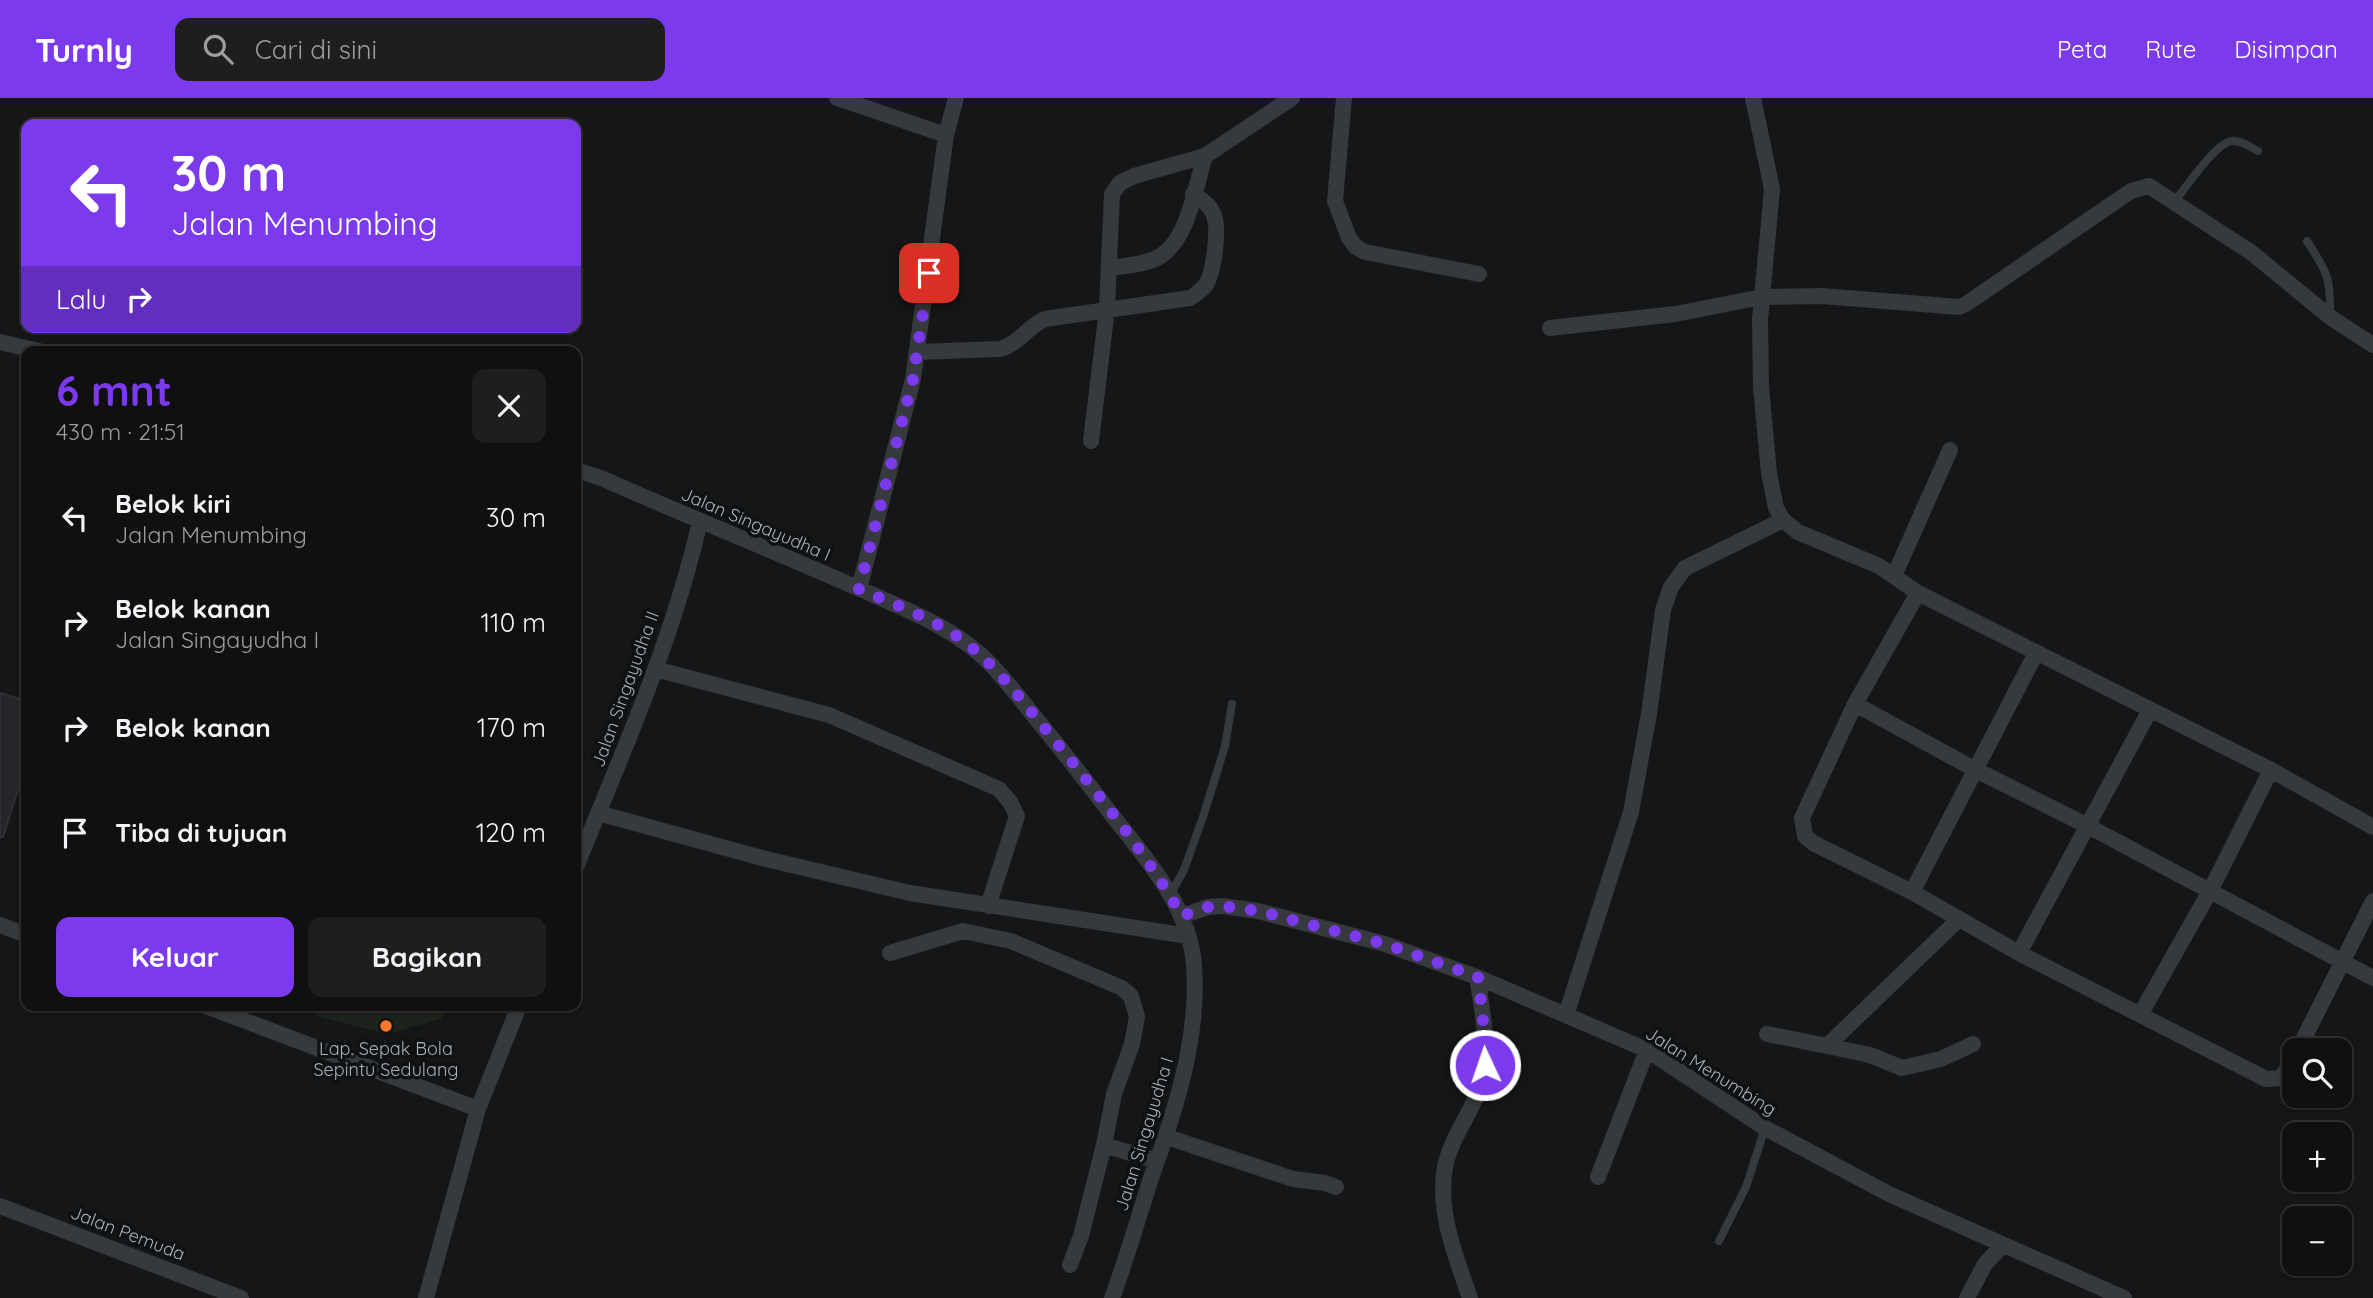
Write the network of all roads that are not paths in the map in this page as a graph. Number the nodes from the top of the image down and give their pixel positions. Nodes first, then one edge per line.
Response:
1 (837, 98) edge
2 (956, 98) edge
3 (1292, 98) edge
4 (1344, 98) edge
5 (1753, 98) edge
6 (946, 135) junction
7 (2258, 151) dead end
8 (1205, 156) junction
9 (1193, 194) junction
10 (2174, 202) junction
11 (2307, 241) dead end
12 (1109, 268) junction
13 (1479, 274) dead end
14 (1762, 297) junction
15 (1107, 309) junction
16 (2330, 317) junction
17 (1550, 328) dead end
18 (0, 342) edge
19 (2373, 345) edge
20 (21, 347) edge
21 (917, 352) junction
22 (1091, 441) dead end
23 (1950, 450) dead end
24 (581, 472) edge
25 (1783, 520) junction
26 (700, 521) junction
27 (1894, 576) junction
28 (859, 589) junction
29 (1917, 593) junction
30 (2036, 653) junction
31 (655, 669) junction
32 (1232, 704) dead end
33 (1855, 704) junction
34 (2150, 710) junction
35 (2271, 769) junction
36 (1976, 770) junction
37 (598, 813) junction
38 (2086, 825) junction
39 (2373, 827) edge
40 (581, 855) edge
41 (2210, 891) junction
42 (1912, 892) junction
43 (1170, 895) junction
44 (2373, 901) edge
45 (988, 906) junction
46 (1182, 916) junction
47 (1959, 919) junction
48 (0, 925) edge
49 (21, 933) edge
50 (1188, 936) junction
51 (890, 953) dead end
52 (2019, 953) junction
53 (2343, 963) junction
54 (1478, 977) junction
55 (2373, 978) edge
56 (219, 1011) edge
57 (517, 1011) edge
58 (1566, 1015) junction
59 (2140, 1015) junction
60 (1767, 1034) dead end
61 (2304, 1038) edge
62 (1973, 1044) dead end
63 (1827, 1046) junction
64 (1647, 1050) junction
65 (2282, 1076) edge
66 (478, 1109) junction
67 (1765, 1128) junction
68 (1167, 1137) junction
69 (1104, 1145) junction
70 (1157, 1161) junction
71 (1598, 1177) dead end
72 (1336, 1187) dead end
73 (0, 1206) edge
74 (1719, 1241) dead end
75 (2003, 1245) junction
76 (1070, 1265) dead end
77 (241, 1298) edge
78 (426, 1298) edge
79 (1112, 1298) edge
80 (1470, 1298) edge
81 (1967, 1298) edge
82 (2123, 1298) edge

1 - 6 street
2 - 6 street
3 - 8 street
4 - 13 street
5 - 14 street
6 - 21 street
7 - 10 lane
8 - 9 street
8 - 12 street
9 - 12 street
9 - 15 street
10 - 14 street
10 - 16 street
11 - 16 lane
12 - 15 street
14 - 17 street
14 - 25 street
15 - 21 street
15 - 22 street
16 - 19 street
18 - 20 street
21 - 28 street
23 - 27 street
24 - 26 street, Jalan Singayudha I
25 - 27 street
25 - 58 street
26 - 28 street, Jalan Singayudha I
26 - 31 street, Jalan Singayudha II
27 - 29 street
28 - 43 street, Jalan Singayudha I
29 - 30 street
29 - 33 street
30 - 34 street
30 - 36 street
31 - 37 street, Jalan Singayudha II
31 - 45 street
32 - 43 lane
33 - 36 street
33 - 42 street
34 - 35 street
34 - 38 street
35 - 39 street
35 - 41 street
36 - 38 street
36 - 42 street
37 - 40 street, Jalan Singayudha II
37 - 45 street
38 - 41 street
38 - 52 street
41 - 53 street
41 - 59 street
42 - 47 street
43 - 46 street, Jalan Singayudha I
44 - 53 street
45 - 50 street
46 - 50 street, Jalan Singayudha I
46 - 54 street, Jalan Menumbing
47 - 52 street
47 - 63 street
48 - 49 street
50 - 68 street, Jalan Singayudha I
51 - 69 street
52 - 59 street
53 - 55 street
53 - 61 street
54 - 58 street, Jalan Menumbing
54 - 80 street
56 - 66 street
57 - 66 street
58 - 64 street, Jalan Menumbing
59 - 65 street
60 - 63 street
62 - 63 street
64 - 67 street, Jalan Menumbing
64 - 71 street
66 - 78 street
67 - 74 lane
67 - 75 street, Jalan Menumbing
68 - 70 street, Jalan Singayudha I
68 - 72 street
69 - 70 street
69 - 76 street
70 - 79 street, Jalan Singayudha I
73 - 77 street, Jalan Pemuda
75 - 81 street
75 - 82 street, Jalan Menumbing

